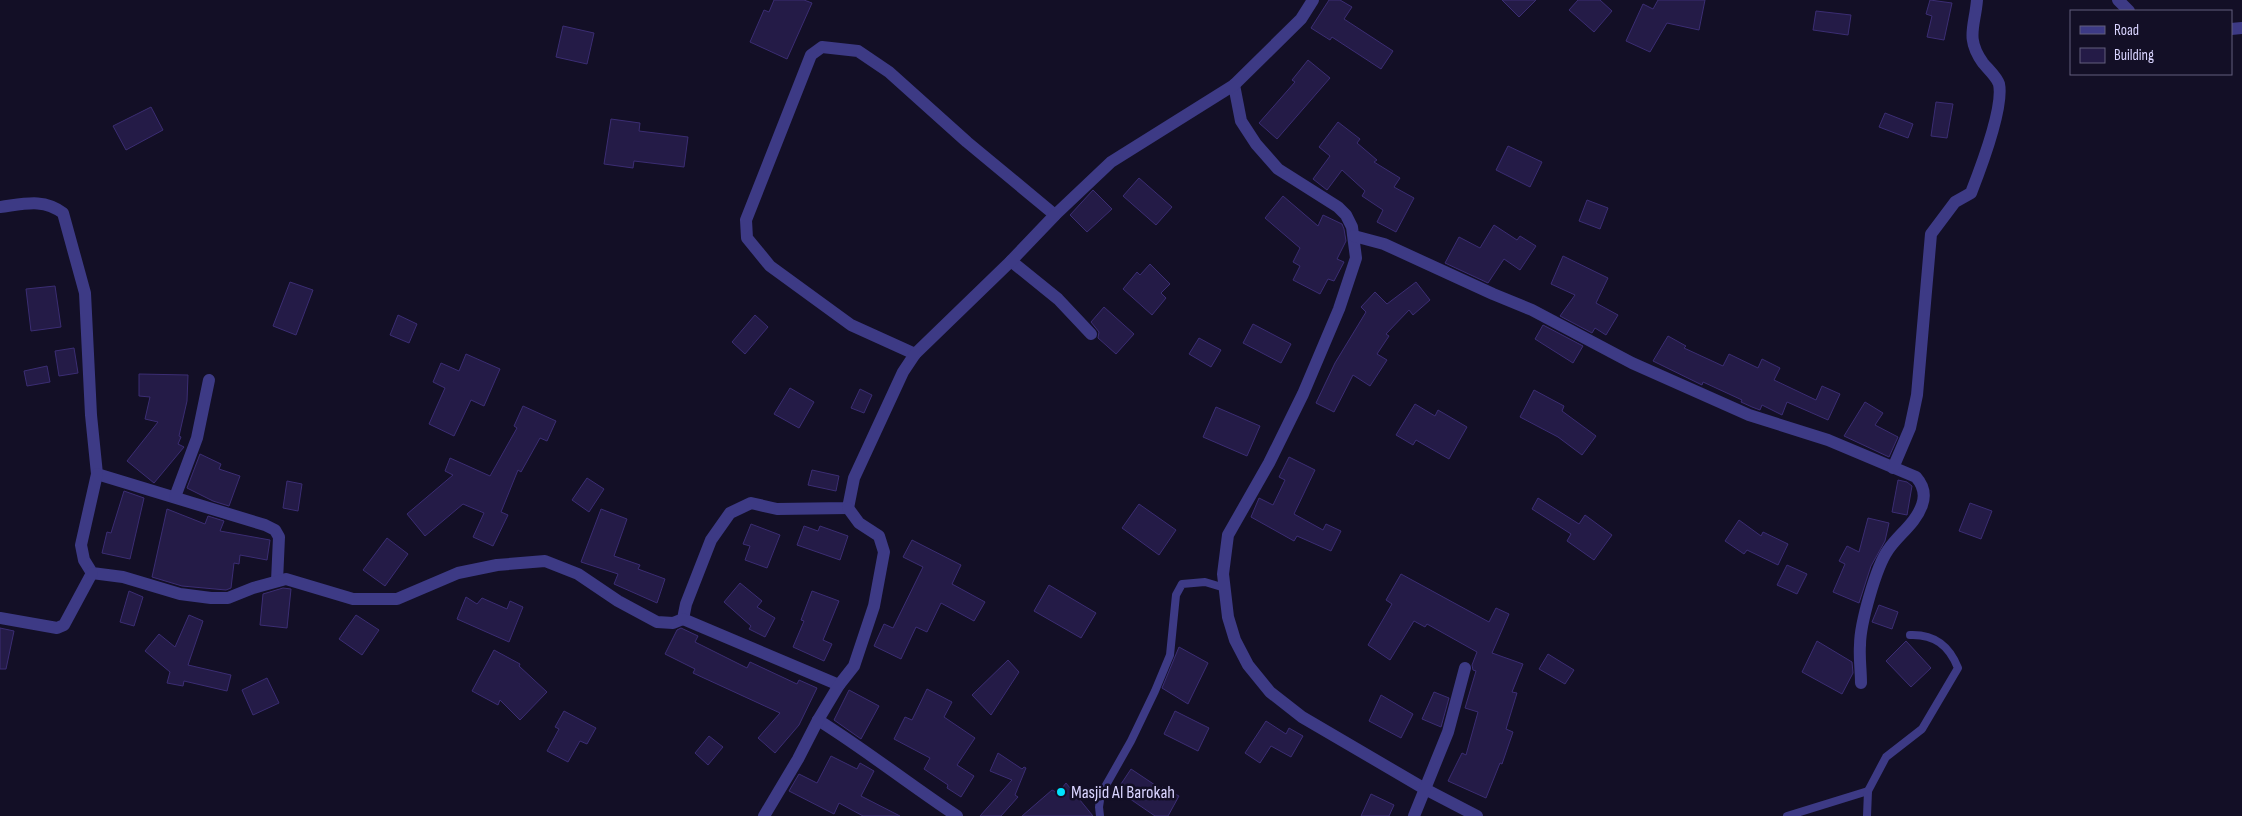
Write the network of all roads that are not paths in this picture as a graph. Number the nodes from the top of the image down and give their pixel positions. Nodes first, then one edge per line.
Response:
1 (1313, 0) edge
2 (1977, 0) edge
3 (2118, 0) edge
4 (2128, 10) edge
5 (1234, 85) junction
6 (0, 207) edge
7 (1055, 215) junction
8 (1354, 236) junction
9 (1011, 261) junction
10 (1091, 334) dead end
11 (914, 354) junction
12 (209, 380) dead end
13 (1893, 468) junction
14 (97, 474) junction
15 (175, 497) junction
16 (848, 508) junction
17 (92, 572) junction
18 (277, 581) junction
19 (1225, 588) junction
20 (0, 618) edge
21 (684, 618) junction
22 (1910, 635) dead end
23 (1465, 668) dead end
24 (1861, 683) dead end
25 (839, 685) junction
26 (818, 720) junction
27 (1425, 789) junction
28 (1868, 791) junction
29 (764, 816) edge
30 (957, 816) edge
31 (1100, 816) edge
32 (1414, 816) edge
33 (1477, 816) edge
34 (1787, 816) edge
35 (1867, 816) edge

1 - 5 street
2 - 13 street
3 - 4 street
5 - 7 street
5 - 8 street
6 - 14 street
7 - 9 street
7 - 11 street
8 - 13 street
8 - 19 street
9 - 10 street
9 - 11 street
11 - 16 street
12 - 15 street
13 - 24 street
14 - 15 street
14 - 17 street
15 - 18 street
16 - 21 street
16 - 25 street
17 - 18 street
17 - 20 street
18 - 21 street
19 - 27 street
19 - 31 lane
21 - 25 street
22 - 28 lane
23 - 27 street
25 - 26 street
26 - 29 street
26 - 30 street
27 - 32 street
27 - 33 street
28 - 34 lane
28 - 35 lane

